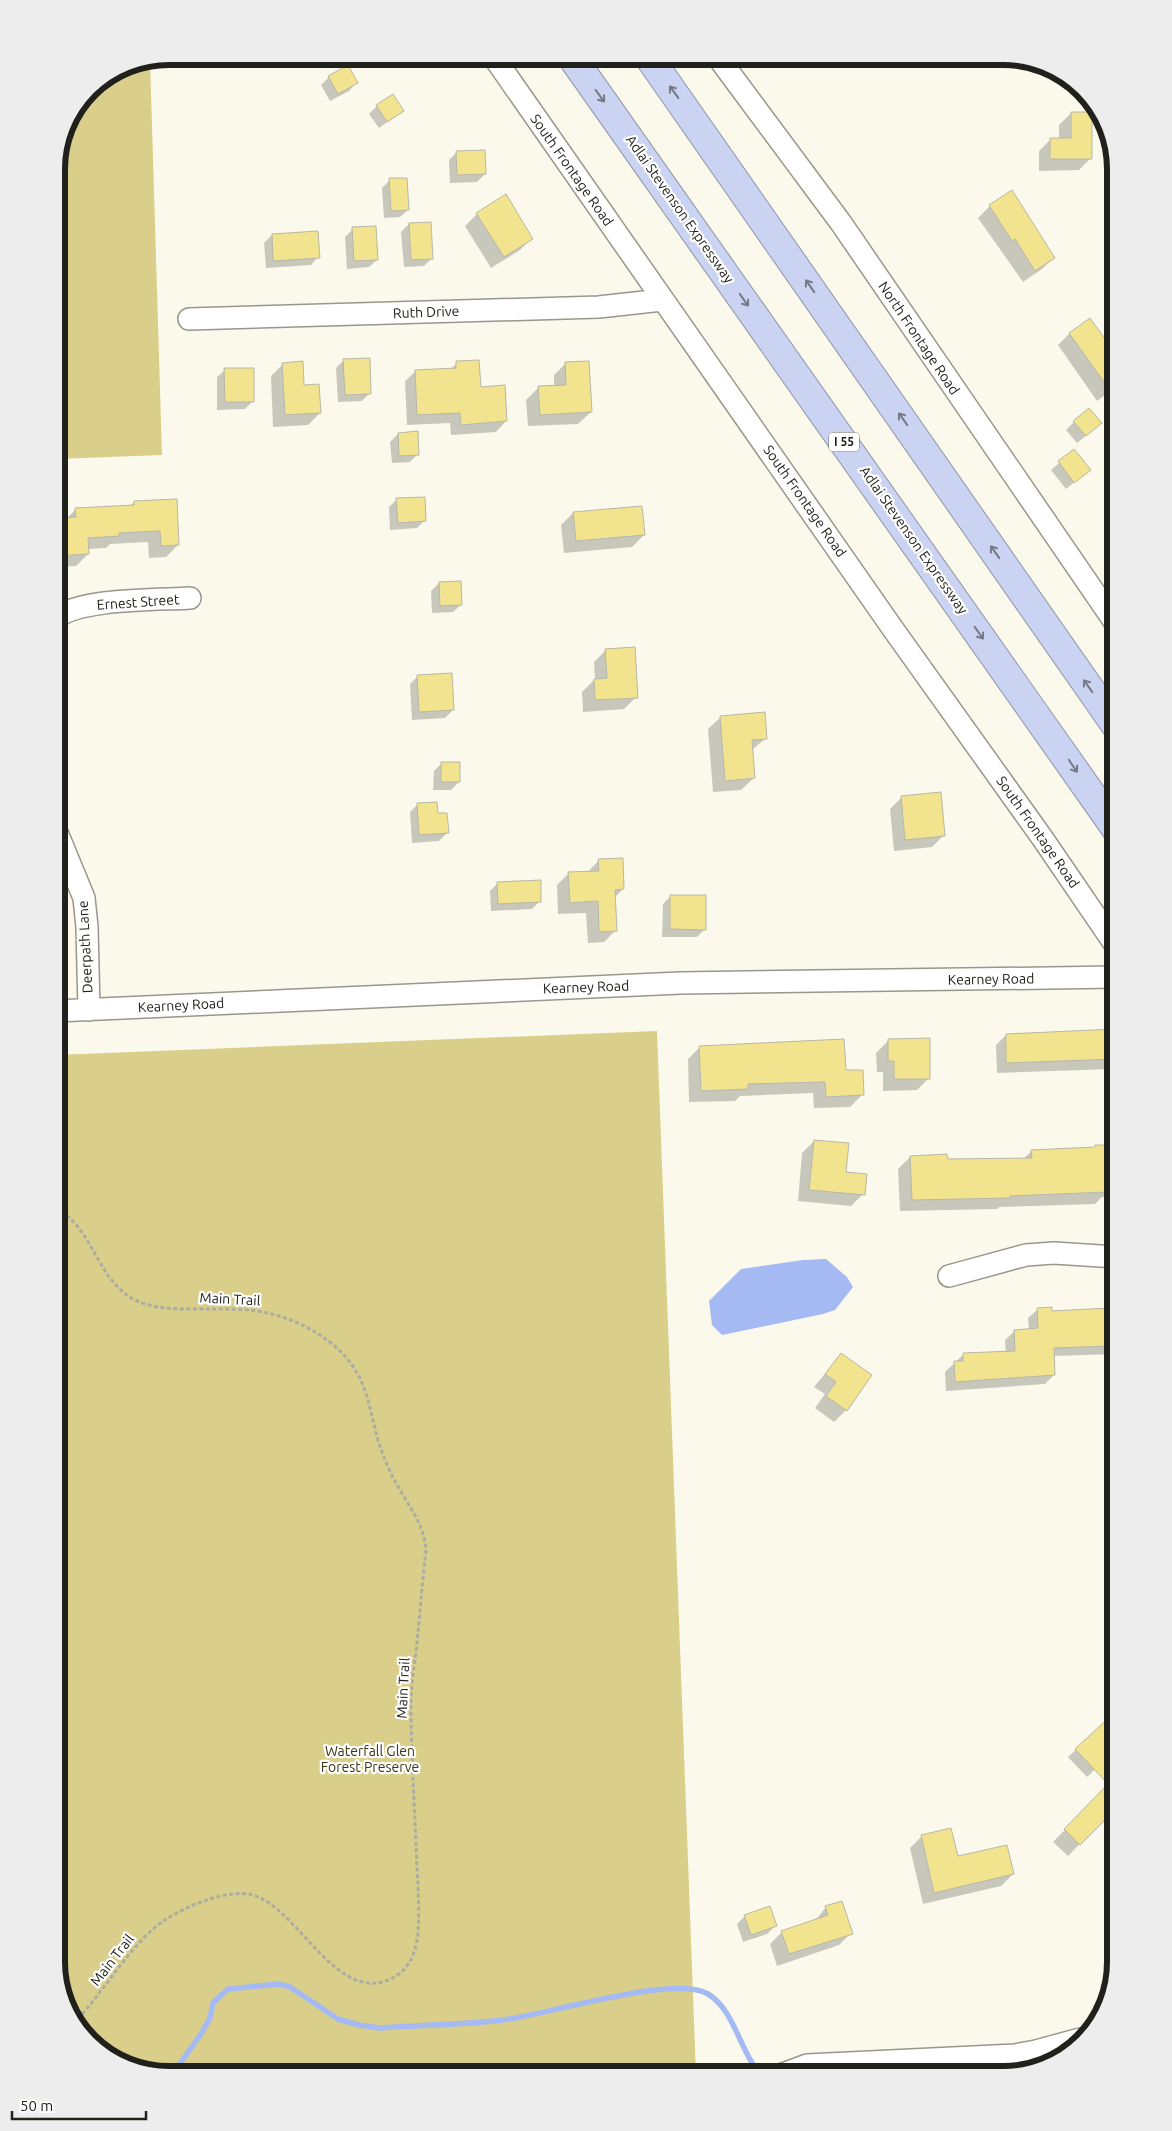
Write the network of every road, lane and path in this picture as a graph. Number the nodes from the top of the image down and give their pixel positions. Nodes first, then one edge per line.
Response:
1 (499, 65) edge
2 (577, 65) edge
3 (654, 65) edge
4 (724, 65) edge
5 (662, 300) junction
6 (188, 319) dead end
7 (190, 598) dead end
8 (1107, 611) edge
9 (65, 614) edge
10 (1107, 713) edge
11 (1107, 816) edge
12 (65, 852) edge
13 (1107, 933) edge
14 (1107, 977) edge
15 (89, 1010) junction
16 (65, 1011) edge
17 (65, 1215) edge
18 (1107, 1256) edge
19 (949, 1276) dead end
20 (80, 2016) edge
21 (1070, 2041) edge
22 (804, 2066) edge

1 - 5 street, South Frontage Road
2 -> 11 highway, Adlai Stevenson Expressway / I 55
10 -> 3 highway
4 - 8 street, North Frontage Road
5 - 6 street, Ruth Drive
5 - 13 street, South Frontage Road
7 - 9 street, Ernest Street
12 - 15 street, Deerpath Lane
14 - 15 street, Kearney Road
15 - 16 street, Kearney Road
17 - 20 path, Main Trail
18 - 19 street
21 - 22 street

